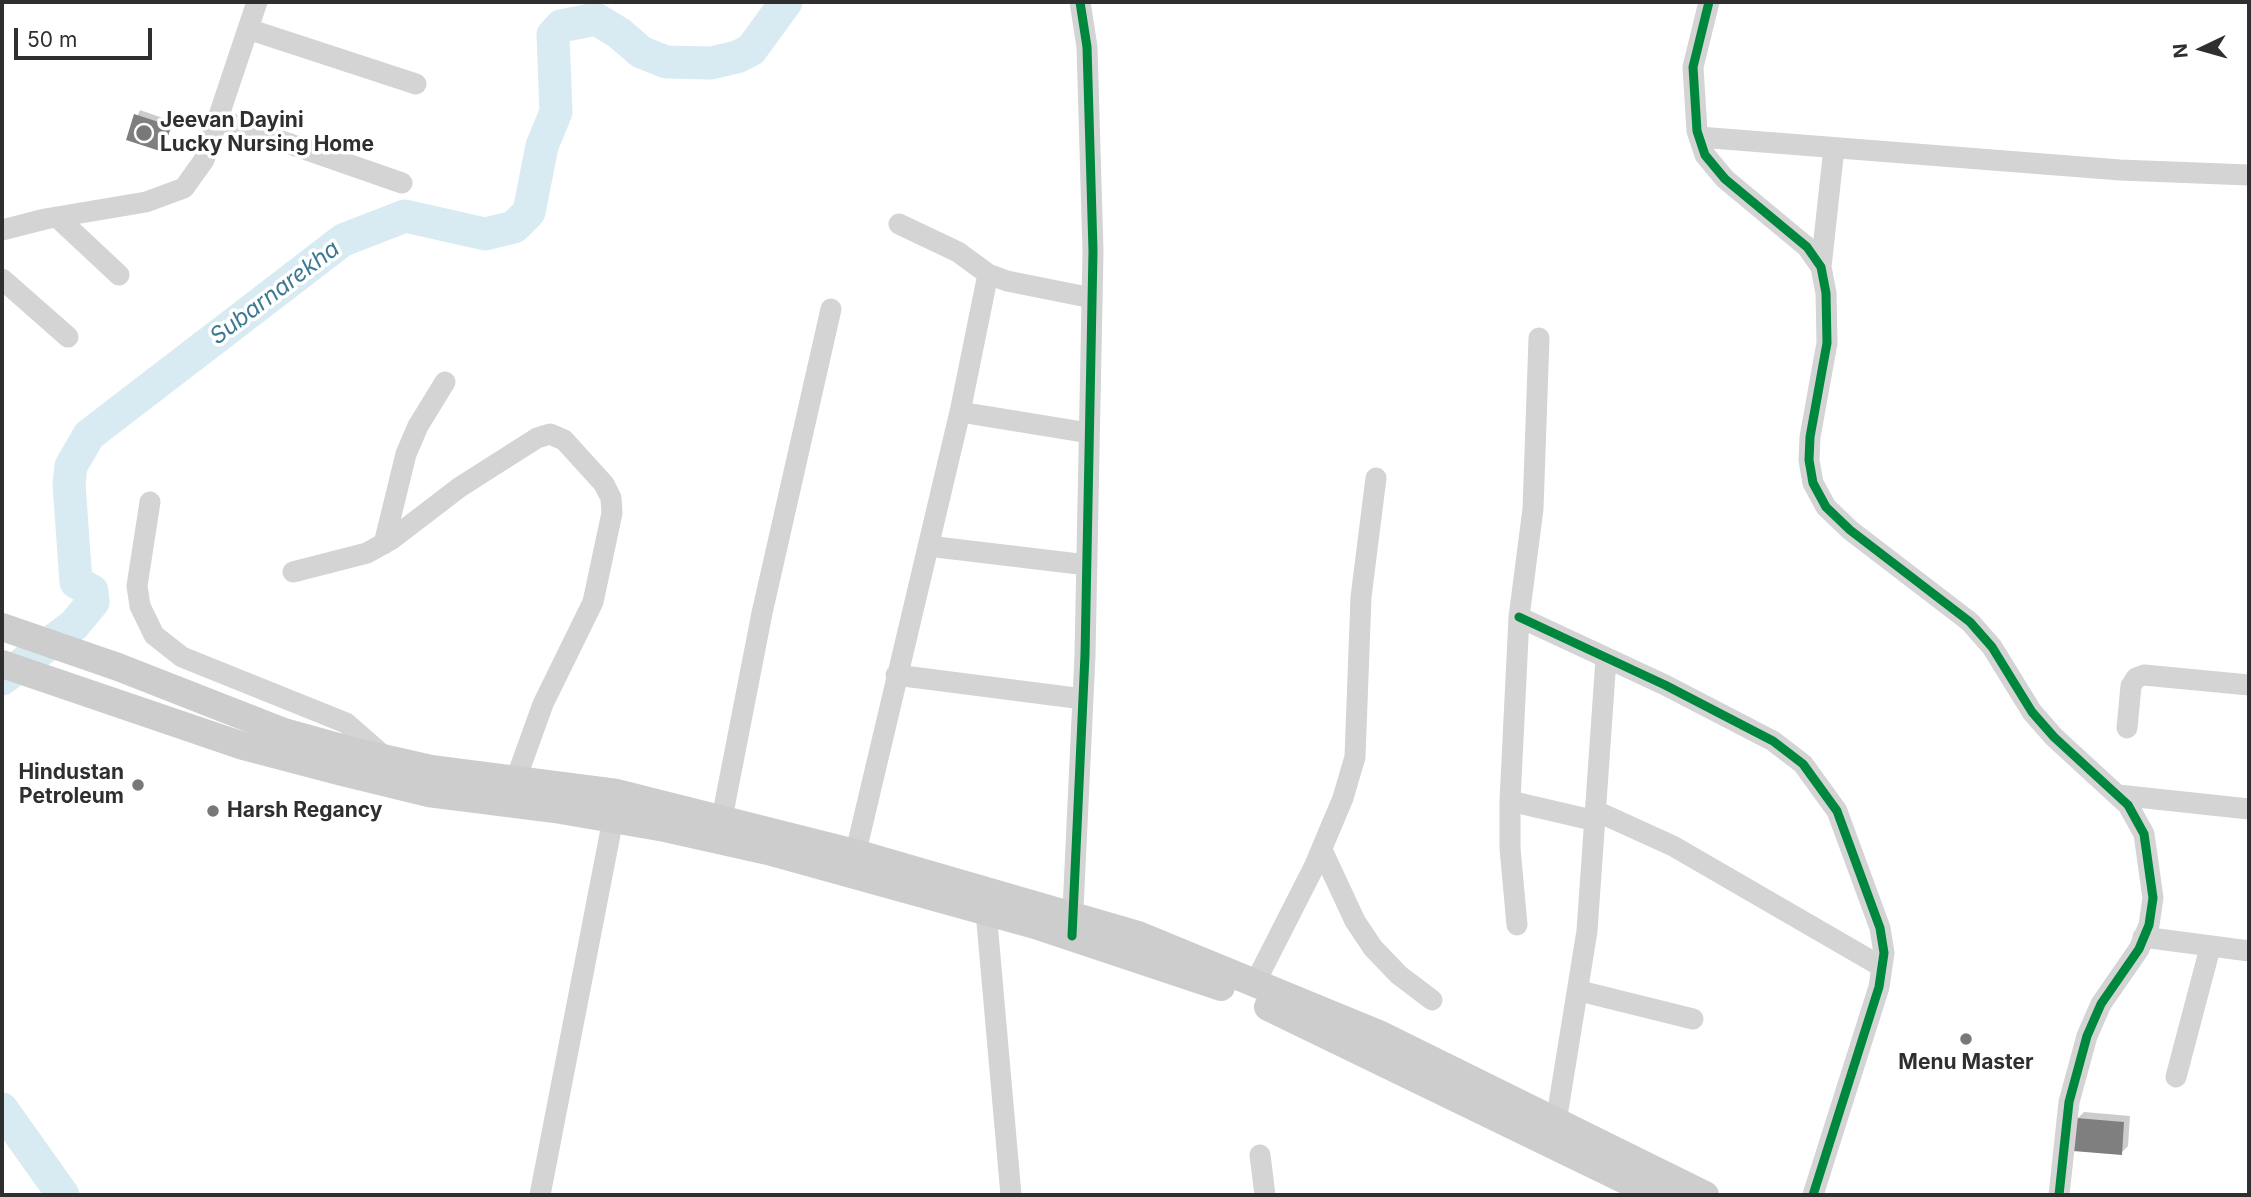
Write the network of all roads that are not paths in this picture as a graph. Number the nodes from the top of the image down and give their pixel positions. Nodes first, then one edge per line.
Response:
1 (257, 2) edge
2 (1080, 2) edge
3 (1709, 2) edge
4 (248, 29) junction
5 (416, 84) dead end
6 (218, 120) junction
7 (1699, 137) junction
8 (1834, 148) junction
9 (2249, 175) edge
10 (402, 183) dead end
11 (57, 217) junction
12 (899, 224) dead end
13 (2, 230) edge
14 (1821, 267) junction
15 (988, 274) junction
16 (119, 275) dead end
17 (2, 279) edge
18 (1092, 298) junction
19 (831, 309) dead end
20 (68, 337) dead end
21 (1539, 338) dead end
22 (446, 382) dead end
23 (960, 412) junction
24 (1089, 433) junction
25 (1376, 478) dead end
26 (150, 502) dead end
27 (384, 544) junction
28 (928, 546) junction
29 (1087, 565) junction
30 (293, 572) dead end
31 (1519, 617) junction
32 (2, 627) edge
33 (1606, 659) junction
34 (2, 664) edge
35 (896, 675) junction
36 (2249, 685) edge
37 (1083, 699) junction
38 (2127, 728) dead end
39 (388, 761) junction
40 (516, 779) junction
41 (428, 793) junction
42 (2118, 795) junction
43 (1510, 801) junction
44 (2249, 809) edge
45 (1596, 816) junction
46 (722, 818) junction
47 (613, 819) junction
48 (1321, 850) junction
49 (853, 863) junction
50 (986, 911) junction
51 (1517, 925) dead end
52 (1073, 926) junction
53 (2144, 937) junction
54 (2210, 948) junction
55 (2249, 951) edge
56 (1882, 967) junction
57 (1256, 981) junction
58 (1580, 991) junction
59 (1432, 1000) dead end
60 (1693, 1019) dead end
61 (2176, 1077) dead end
62 (1551, 1132) junction
63 (1260, 1155) dead end
64 (540, 1195) edge
65 (1011, 1195) edge
66 (1265, 1195) edge
67 (1656, 1195) edge
68 (1704, 1195) edge
69 (1813, 1195) edge
70 (2059, 1195) edge

1 - 4 street
2 - 18 street
3 - 7 street
4 - 5 street
4 - 6 street
6 - 10 street
6 - 11 street
7 - 8 street
7 - 14 street
8 - 9 street
8 - 14 street
11 - 13 street
11 - 16 street
12 - 15 street
14 - 42 street
15 - 18 street
15 - 23 street
17 - 20 street
18 - 24 street
19 - 46 street
21 - 31 street
22 - 27 street
23 - 24 street
23 - 28 street
24 - 29 street
25 - 48 street
26 - 39 street
27 - 30 street
27 - 40 street
28 - 29 street
28 - 35 street
29 - 37 street
31 - 33 street
31 - 43 street
32 - 39 main road
33 - 45 street
33 - 56 street
34 - 41 main road
35 - 37 street
35 - 49 street
36 - 38 street
37 - 52 street
39 - 40 main road
39 - 41 street
40 - 46 main road
41 - 47 main road
42 - 44 street
42 - 53 street
43 - 45 street
43 - 51 street
45 - 56 street
45 - 58 street
46 - 49 main road
47 - 49 main road
47 - 64 street
48 - 57 street
48 - 59 street
49 - 50 main road
49 - 52 main road
50 - 52 main road
50 - 65 street
52 - 57 main road
52 - 62 main road
53 - 54 street
53 - 70 street
54 - 55 street
54 - 61 street
56 - 69 street
57 - 62 main road
58 - 60 street
58 - 62 street
62 - 67 main road
62 - 68 main road
63 - 66 street

